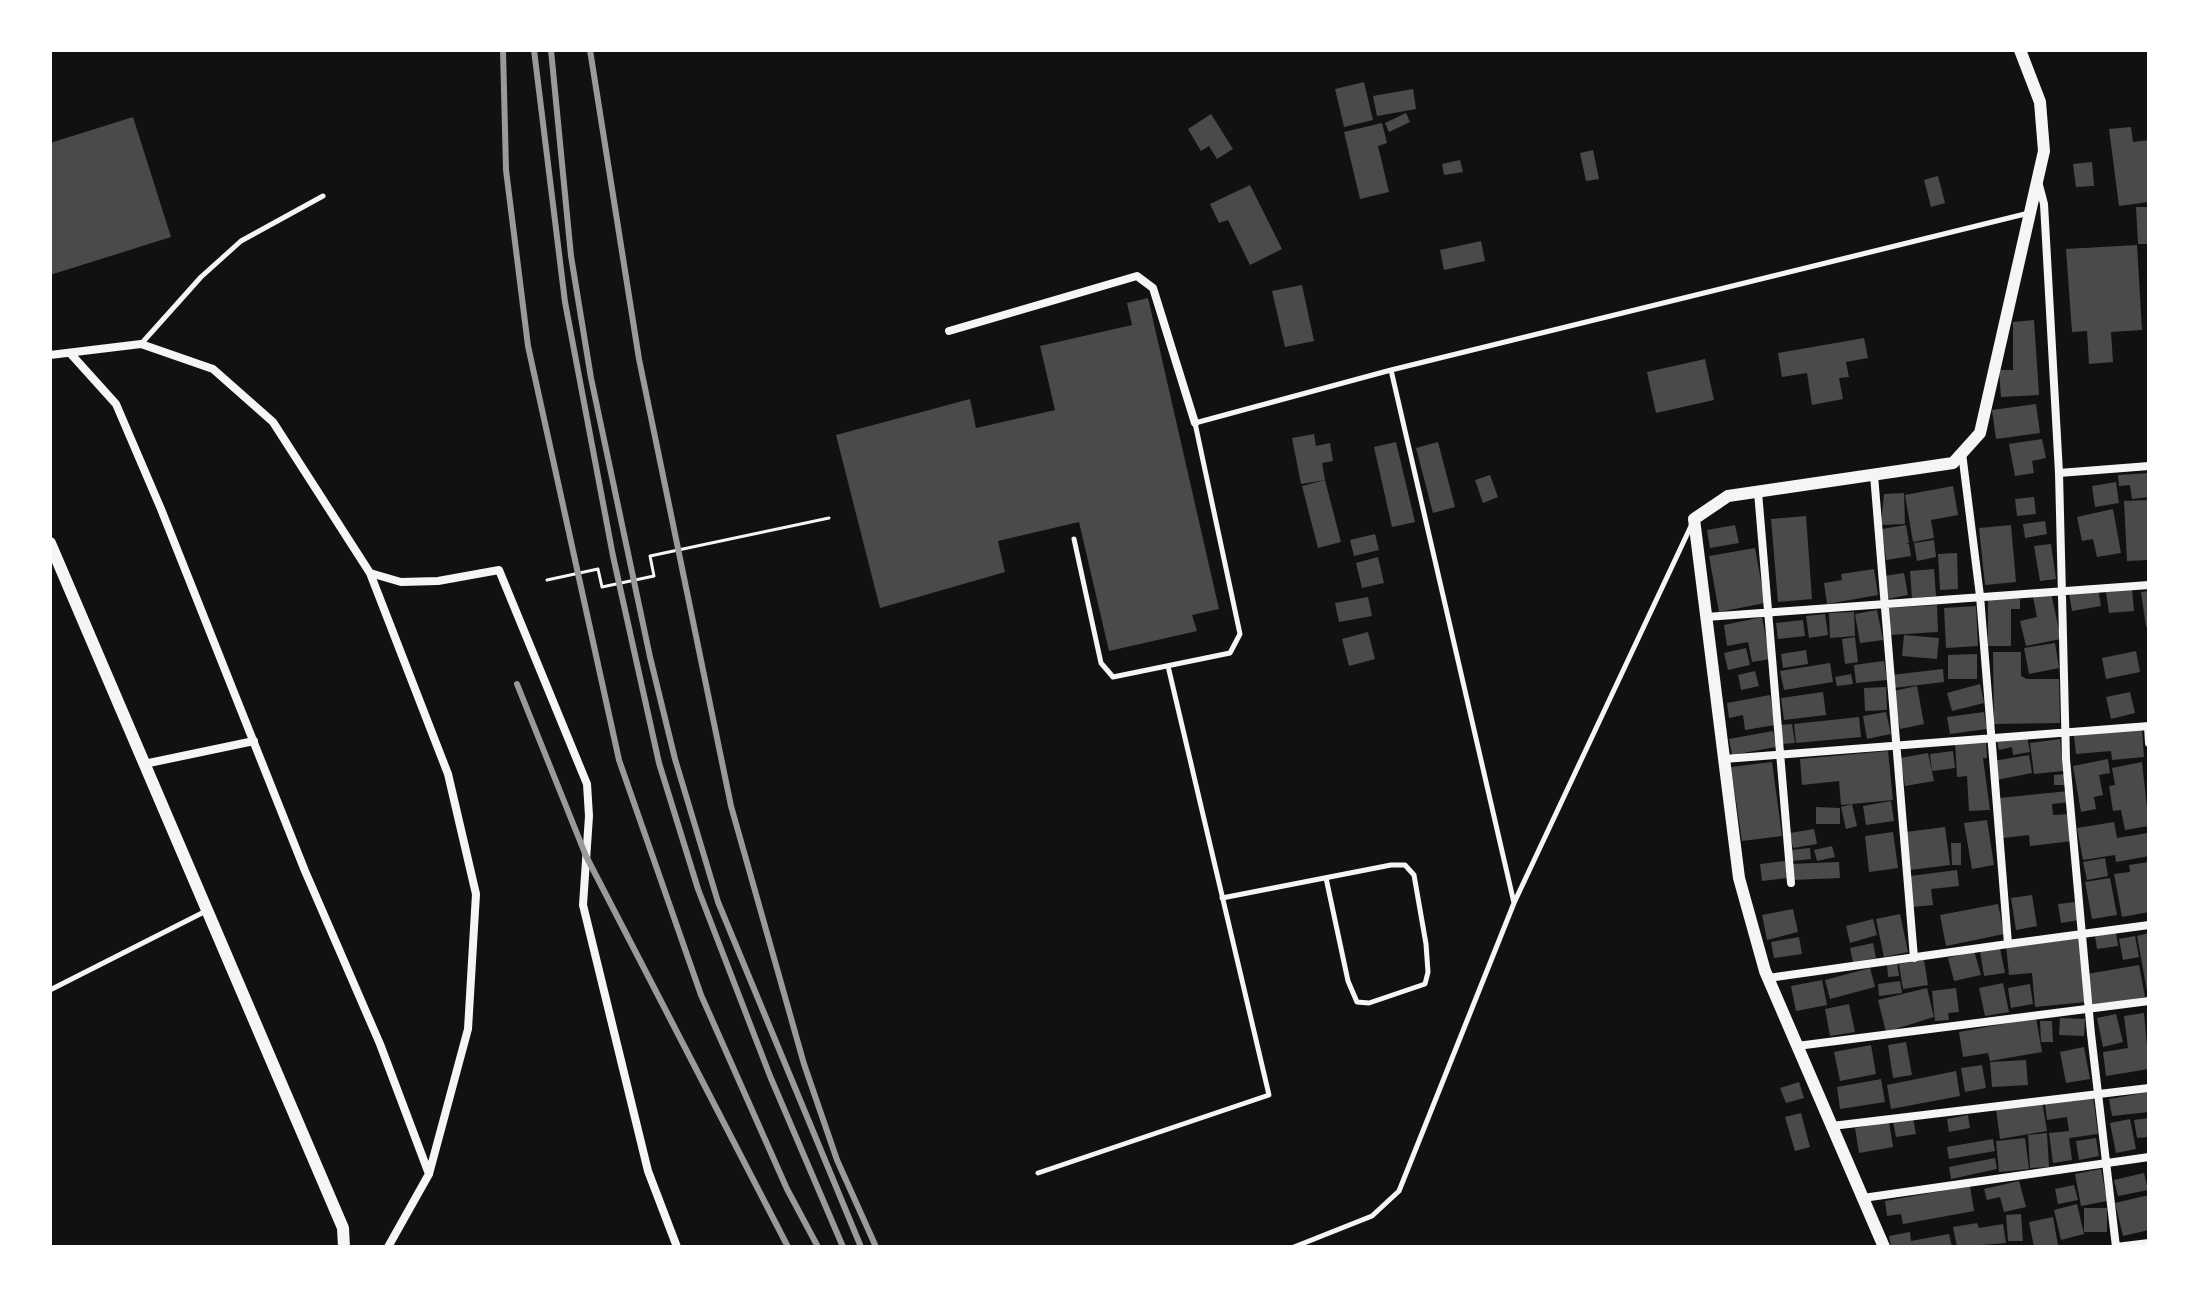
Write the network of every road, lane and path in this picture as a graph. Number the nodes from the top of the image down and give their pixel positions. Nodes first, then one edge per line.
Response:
1 (2020, 50) edge
2 (2037, 181) junction
3 (323, 196) dead end
4 (2030, 213) junction
5 (949, 331) dead end
6 (141, 344) junction
7 (70, 353) junction
8 (50, 355) edge
9 (1391, 370) junction
10 (1195, 423) junction
11 (1962, 452) junction
12 (2149, 466) edge
13 (2059, 473) junction
14 (1874, 475) junction
15 (1758, 492) junction
16 (829, 518) dead end
17 (1694, 519) junction
18 (1074, 539) dead end
19 (50, 543) edge
20 (370, 573) junction
21 (547, 580) dead end
22 (2149, 585) edge
23 (2062, 589) junction
24 (1980, 596) junction
25 (1885, 604) junction
26 (1769, 614) junction
27 (1706, 617) junction
28 (1168, 666) junction
29 (2148, 726) edge
30 (2065, 730) junction
31 (1988, 736) junction
32 (254, 741) junction
33 (1896, 743) junction
34 (2149, 743) edge
35 (1780, 754) junction
36 (1724, 759) junction
37 (144, 764) junction
38 (1326, 878) junction
39 (1791, 883) dead end
40 (1222, 898) junction
41 (1514, 903) junction
42 (207, 910) junction
43 (2149, 925) edge
44 (2083, 933) junction
45 (2008, 944) junction
46 (1914, 958) junction
47 (1768, 978) junction
48 (50, 990) edge
49 (2149, 1001) edge
50 (2089, 1008) junction
51 (1797, 1046) junction
52 (2149, 1088) edge
53 (2098, 1094) junction
54 (1832, 1126) junction
55 (2149, 1157) edge
56 (2106, 1163) junction
57 (1038, 1173) dead end
58 (429, 1174) junction
59 (1863, 1198) junction
60 (2149, 1243) edge
61 (344, 1247) edge
62 (388, 1247) edge
63 (677, 1247) edge
64 (1294, 1247) edge
65 (1884, 1247) edge
66 (2116, 1247) edge

1 - 2 street
2 - 4 street
2 - 13 street
3 - 6 lane
4 - 9 lane
4 - 11 street
5 - 10 street
6 - 7 street
6 - 20 street
7 - 8 street
7 - 32 street
9 - 10 lane
9 - 41 lane
10 - 28 lane
11 - 14 street
11 - 24 street
12 - 13 street
13 - 23 street
14 - 15 street
14 - 25 street
15 - 17 street
15 - 26 street
16 - 21 path
17 - 27 street
17 - 41 lane
18 - 28 lane
19 - 37 street
20 - 58 street
20 - 63 street
22 - 23 street
23 - 24 street
23 - 30 street
24 - 25 street
24 - 31 street
25 - 26 street
25 - 33 street
26 - 27 street
26 - 35 street
27 - 36 street
28 - 40 lane
29 - 30 street
29 - 34 street
30 - 31 street
30 - 44 street
31 - 33 street
31 - 45 street
32 - 37 street
32 - 58 street
33 - 35 street
33 - 46 street
35 - 36 street
35 - 39 street
36 - 47 street
37 - 42 street
38 - 38 lane
38 - 40 lane
40 - 57 lane
41 - 64 lane
42 - 48 lane
42 - 61 street
43 - 44 street
44 - 45 street
44 - 50 street
45 - 46 street
46 - 47 street
47 - 51 street
49 - 50 street
50 - 51 street
50 - 53 street
51 - 54 street
52 - 53 street
53 - 54 street
53 - 56 street
54 - 59 street
55 - 56 street
56 - 59 street
56 - 66 street
58 - 62 street
59 - 65 street
60 - 66 street

